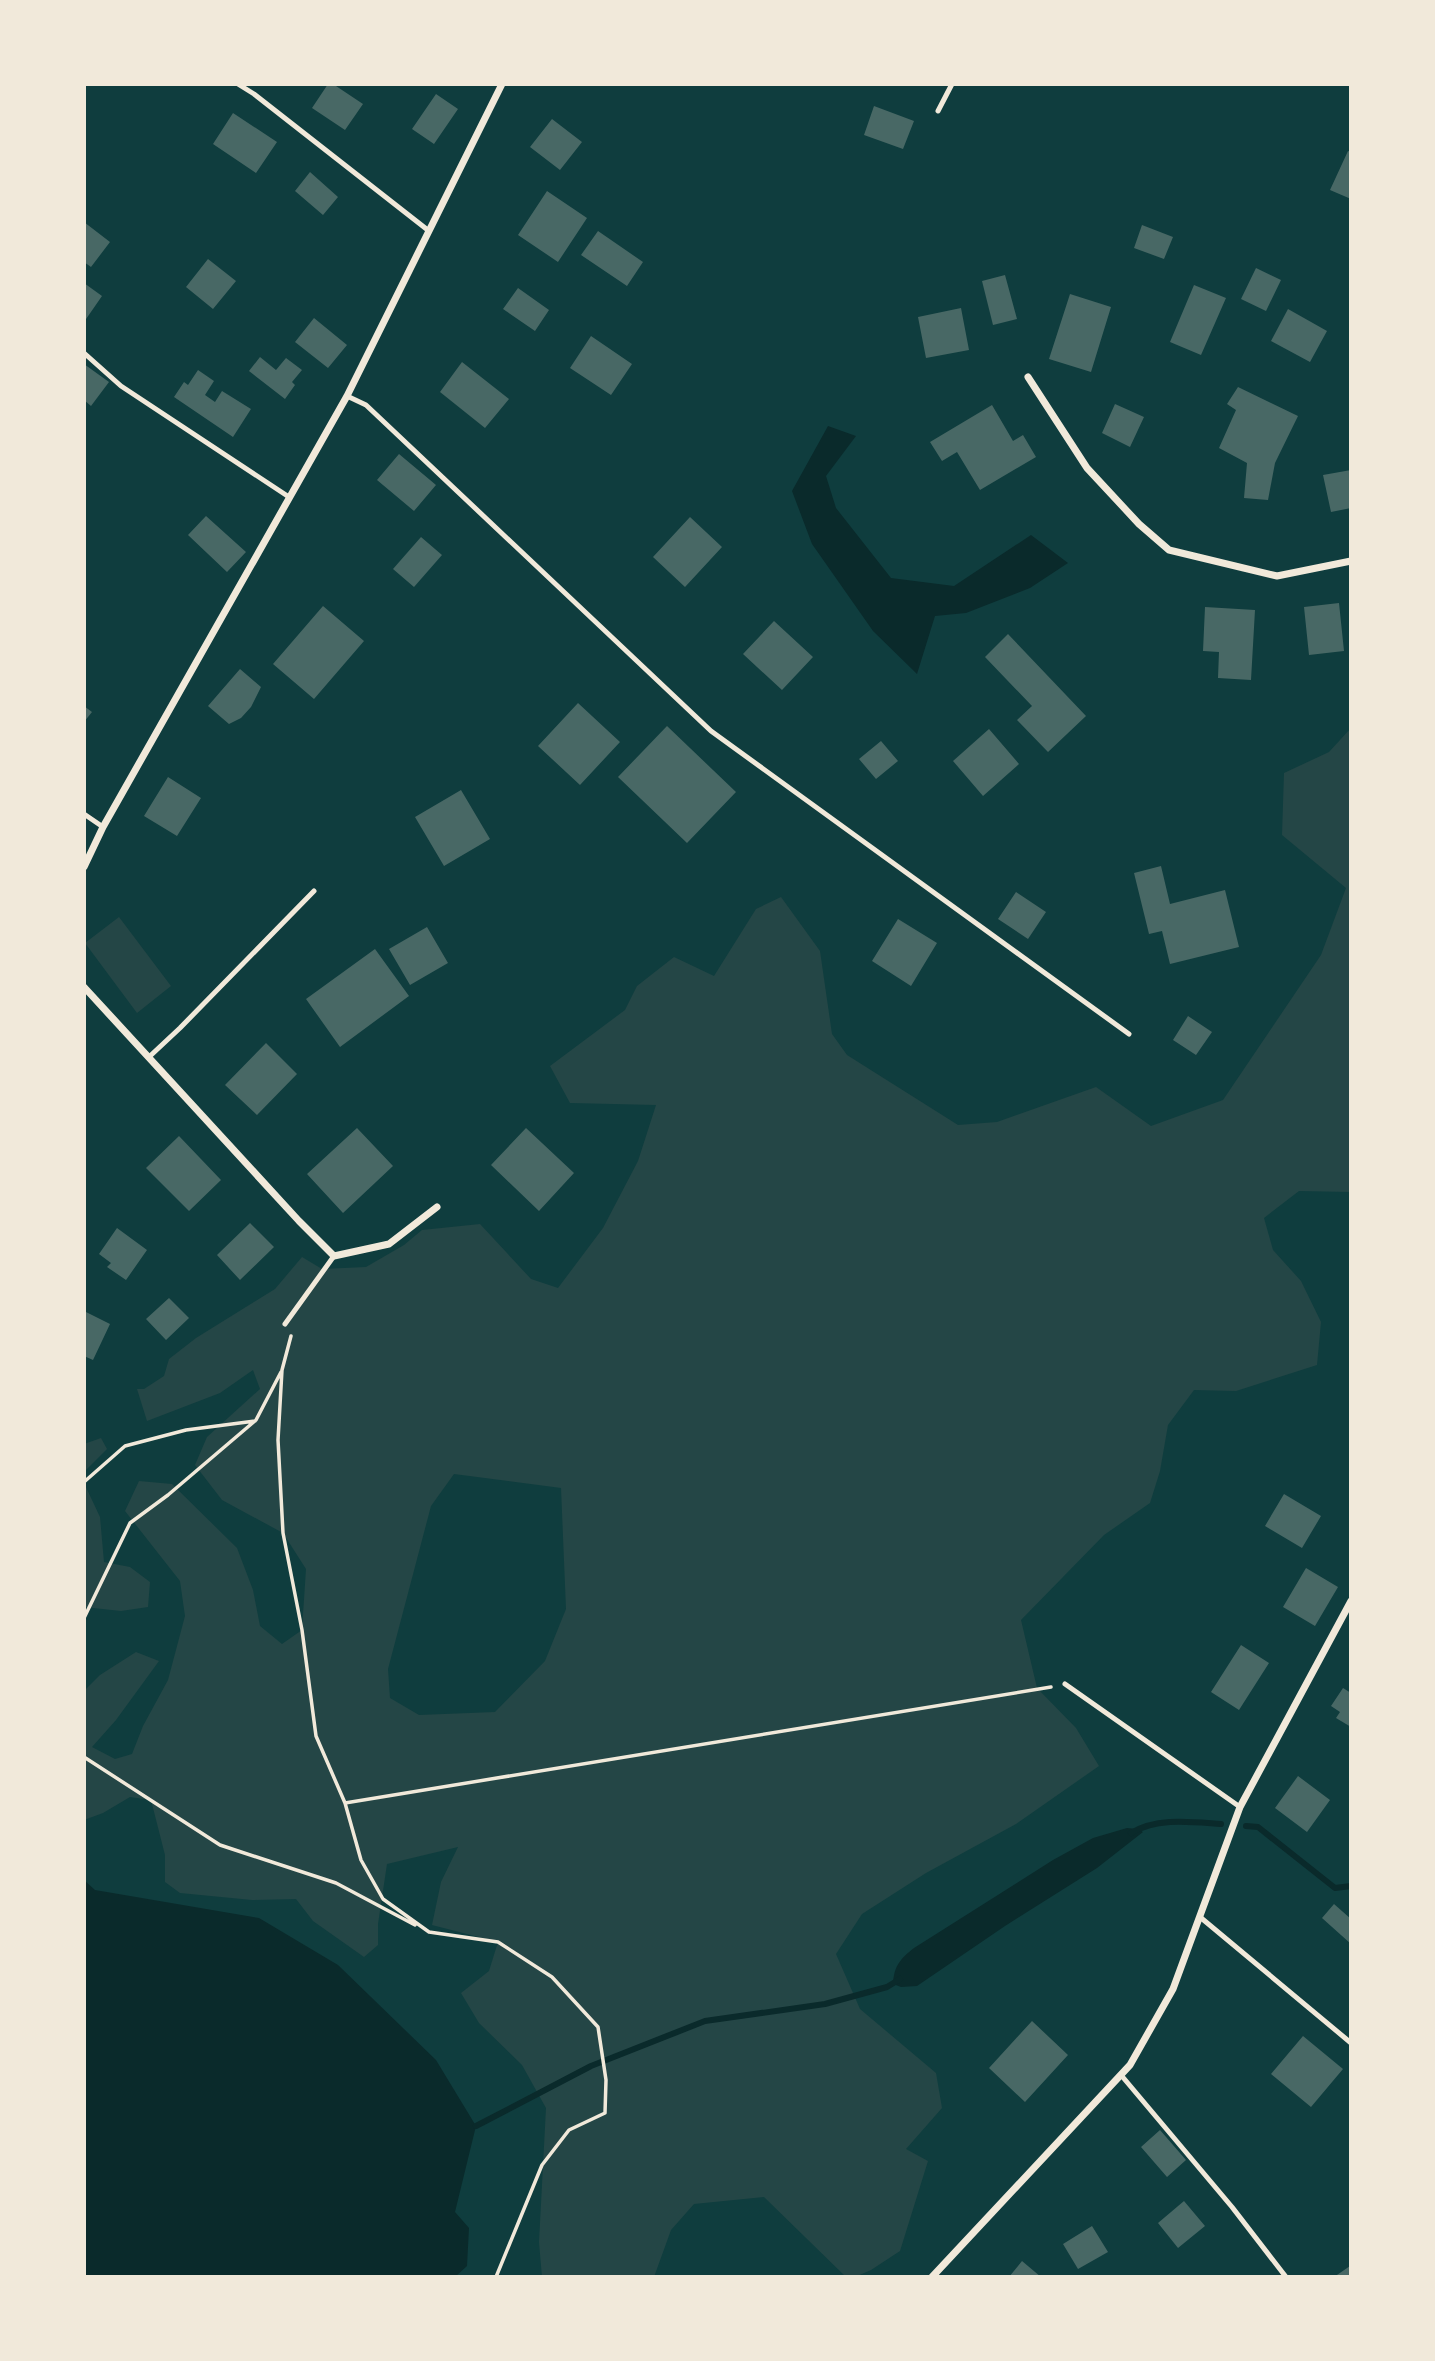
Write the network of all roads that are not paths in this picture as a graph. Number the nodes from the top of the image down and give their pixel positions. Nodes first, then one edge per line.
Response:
1 (238, 84) edge
2 (502, 84) edge
3 (952, 84) edge
4 (937, 111) dead end
5 (429, 231) junction
6 (84, 353) edge
7 (1028, 377) dead end
8 (347, 396) junction
9 (289, 497) junction
10 (1351, 561) edge
11 (84, 814) edge
12 (103, 827) junction
13 (84, 867) edge
14 (314, 891) dead end
15 (84, 987) edge
16 (1129, 1034) dead end
17 (149, 1057) junction
18 (437, 1206) dead end
19 (334, 1256) junction
20 (285, 1324) dead end
21 (1351, 1601) edge
22 (1065, 1684) road end
23 (1240, 1807) junction
24 (1200, 1917) junction
25 (1351, 2043) edge
26 (1121, 2075) junction
27 (932, 2277) edge
28 (1286, 2277) edge

1 - 5 lane
2 - 5 street
3 - 4 lane
5 - 8 street
6 - 9 lane
7 - 10 street
8 - 9 street
8 - 16 lane
9 - 12 street
11 - 12 lane
12 - 13 street
14 - 17 lane
15 - 17 street
17 - 19 street
18 - 19 street
19 - 20 lane
21 - 23 street
22 - 23 lane
23 - 24 street
24 - 25 lane
24 - 26 street
26 - 27 street
26 - 28 lane

